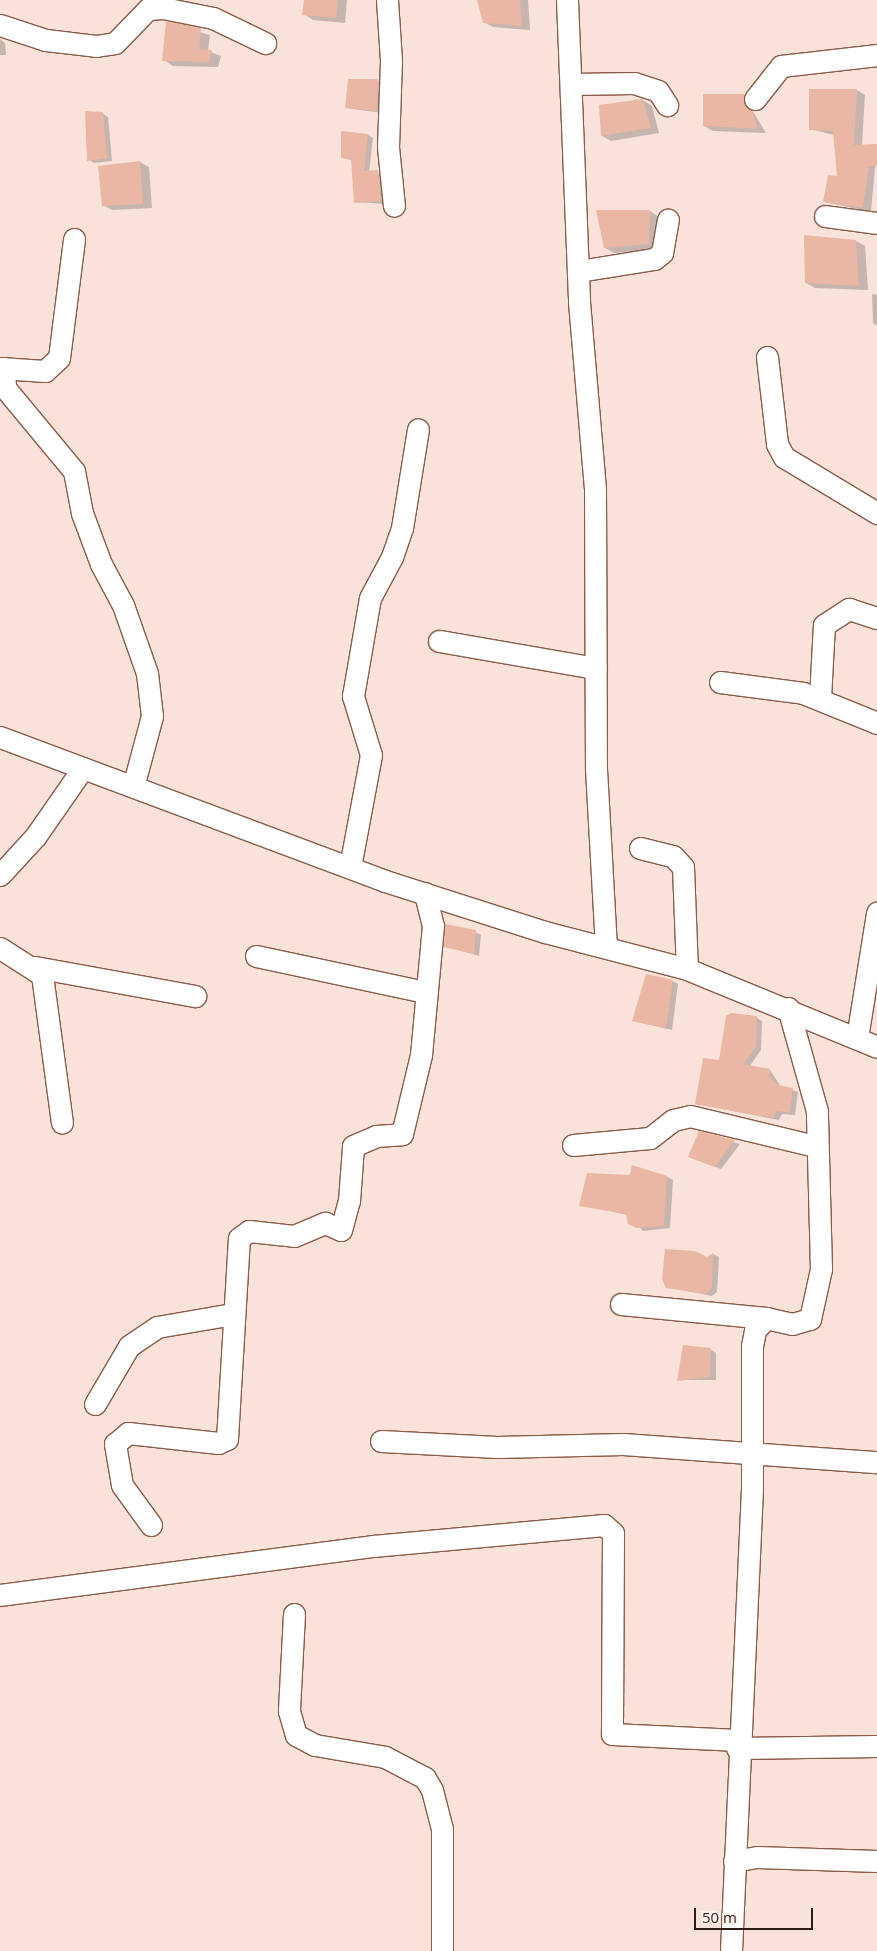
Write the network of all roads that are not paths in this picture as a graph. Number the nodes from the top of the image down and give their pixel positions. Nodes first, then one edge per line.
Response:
1 (387, 0) edge
2 (567, 0) edge
3 (134, 10) edge
4 (0, 25) edge
5 (265, 44) dead end
6 (877, 55) edge
7 (571, 84) junction
8 (755, 100) dead end
9 (667, 105) dead end
10 (394, 206) dead end
11 (825, 216) dead end
12 (668, 220) dead end
13 (877, 223) edge
14 (74, 239) dead end
15 (579, 271) junction
16 (767, 357) dead end
17 (2, 368) edge
18 (418, 429) dead end
19 (877, 513) edge
20 (877, 618) edge
21 (439, 641) dead end
22 (596, 668) junction
23 (720, 682) dead end
24 (820, 698) junction
25 (877, 723) edge
26 (0, 738) edge
27 (83, 768) junction
28 (133, 787) junction
29 (640, 848) dead end
30 (350, 867) junction
31 (0, 875) edge
32 (425, 893) junction
33 (877, 913) edge
34 (606, 946) junction
35 (0, 948) edge
36 (256, 956) dead end
37 (35, 967) junction
38 (687, 969) junction
39 (426, 992) junction
40 (195, 996) dead end
41 (788, 1008) junction
42 (857, 1038) junction
43 (877, 1047) edge
44 (62, 1123) dead end
45 (573, 1145) dead end
46 (816, 1146) junction
47 (621, 1304) dead end
48 (232, 1314) junction
49 (766, 1318) junction
50 (95, 1404) dead end
51 (381, 1441) dead end
52 (752, 1456) junction
53 (877, 1462) edge
54 (151, 1524) dead end
55 (0, 1595) edge
56 (294, 1614) dead end
57 (738, 1744) junction
58 (877, 1746) edge
59 (734, 1861) junction
60 (877, 1861) edge
61 (442, 1951) edge
62 (731, 1951) edge

1 - 10 street
2 - 7 street
3 - 4 street
3 - 5 street
6 - 8 street
7 - 9 street
7 - 15 street
11 - 13 street
12 - 15 street
14 - 17 street
15 - 22 street
16 - 19 street
17 - 28 street
18 - 30 street
20 - 24 street
21 - 22 street
22 - 34 street
23 - 24 street
24 - 25 street
26 - 27 street
27 - 28 street
27 - 31 street
28 - 30 street
29 - 38 street
30 - 32 street
32 - 34 street
32 - 39 street
33 - 42 street
34 - 38 street
35 - 37 street
36 - 39 street
37 - 40 street
37 - 44 street
38 - 41 street
39 - 48 street
41 - 42 street
41 - 46 street
42 - 43 street
45 - 46 street
46 - 49 street
47 - 49 street
48 - 50 street
48 - 54 street
49 - 52 street
51 - 52 street
52 - 53 street
52 - 57 street
55 - 57 street
56 - 61 street
57 - 58 street
57 - 59 street
59 - 60 street
59 - 62 street

